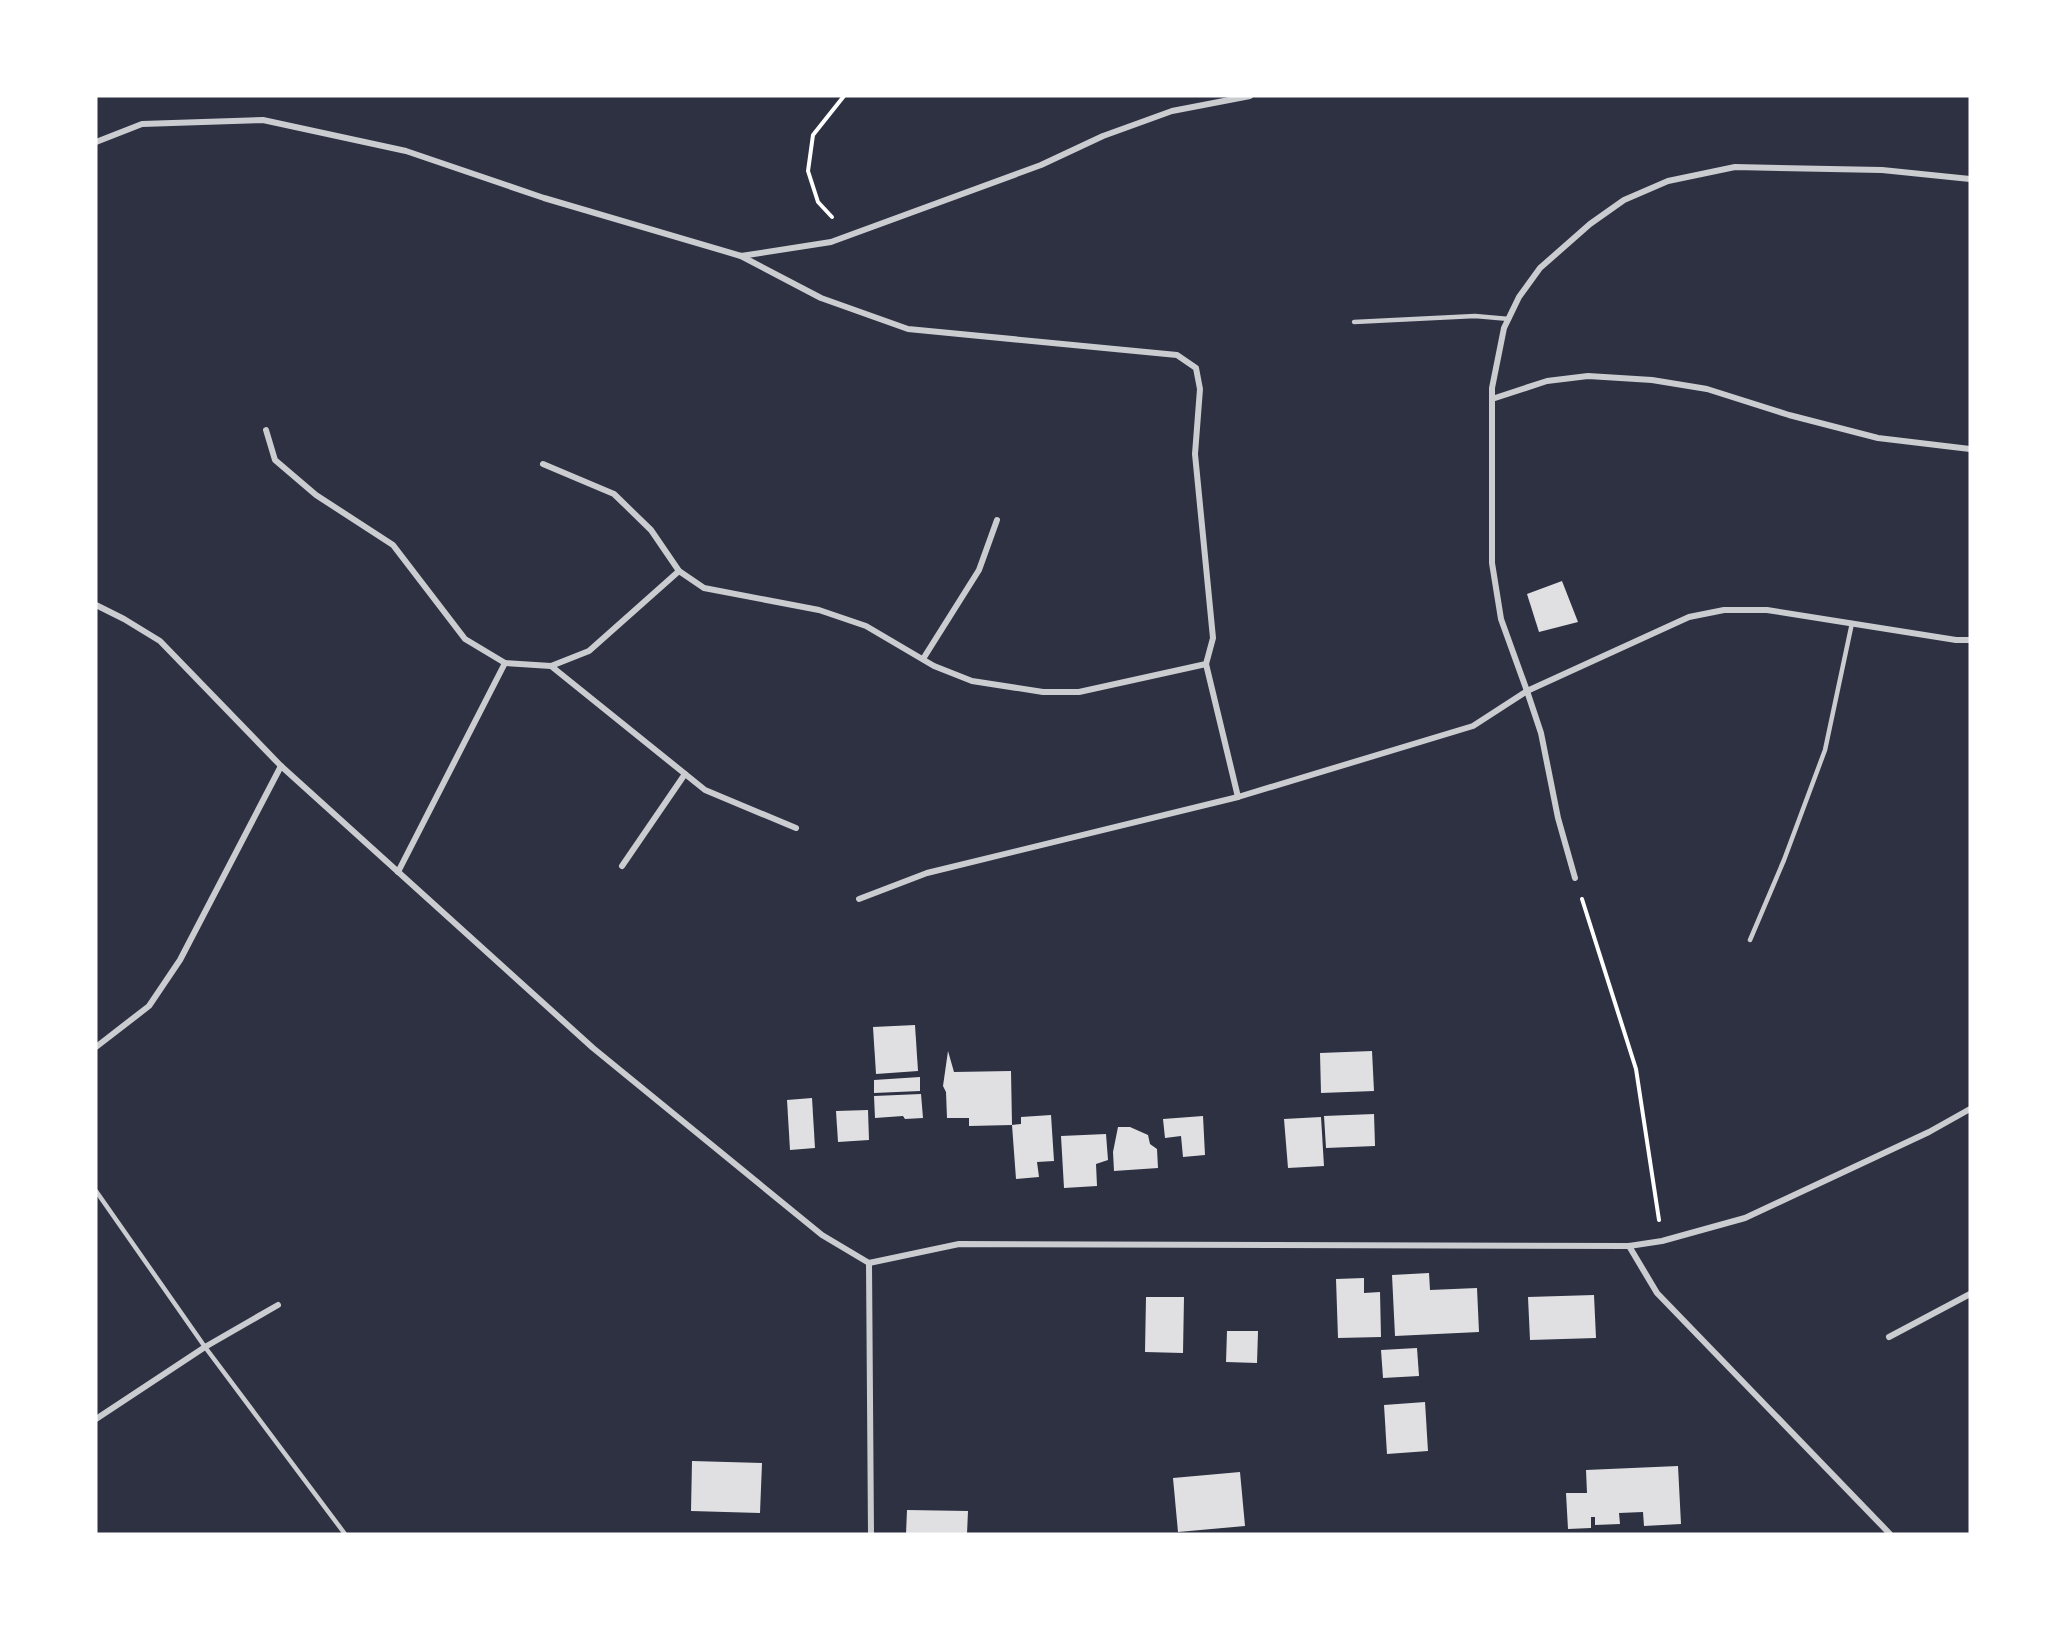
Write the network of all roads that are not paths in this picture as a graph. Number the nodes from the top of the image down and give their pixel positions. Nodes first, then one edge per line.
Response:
1 (1250, 96) edge
2 (96, 142) edge
3 (1970, 179) edge
4 (741, 256) junction
5 (1509, 319) junction
6 (1354, 322) dead end
7 (1492, 399) junction
8 (266, 430) dead end
9 (1970, 449) edge
10 (543, 464) dead end
11 (997, 520) dead end
12 (679, 571) junction
13 (96, 606) edge
14 (1852, 623) junction
15 (1970, 640) edge
16 (924, 659) junction
17 (505, 663) junction
18 (1206, 664) junction
19 (551, 666) junction
20 (1527, 692) junction
21 (282, 766) junction
22 (685, 774) junction
23 (1238, 797) junction
24 (796, 828) dead end
25 (622, 866) dead end
26 (398, 872) junction
27 (1575, 878) road end
28 (859, 899) dead end
29 (1750, 940) dead end
30 (96, 1047) edge
31 (1970, 1109) edge
32 (96, 1191) edge
33 (1629, 1246) junction
34 (869, 1263) junction
35 (1970, 1294) edge
36 (278, 1305) dead end
37 (1889, 1337) dead end
38 (206, 1347) junction
39 (96, 1419) edge
40 (345, 1534) edge
41 (872, 1534) edge
42 (1890, 1534) edge

1 - 4 street
2 - 4 street
3 - 5 street
4 - 18 street
5 - 6 lane
5 - 7 street
7 - 9 street
7 - 20 street
8 - 17 street
10 - 12 street
11 - 16 street
12 - 16 street
12 - 19 street
13 - 21 street
14 - 15 street
14 - 20 street
14 - 29 lane
16 - 18 street
17 - 19 street
17 - 26 street
18 - 23 street
19 - 22 street
20 - 23 street
20 - 27 street
21 - 26 street
21 - 30 street
22 - 24 street
22 - 25 street
23 - 28 street
26 - 34 street
31 - 33 street
32 - 38 lane
33 - 34 street
33 - 42 street
34 - 41 street
35 - 37 street
36 - 38 street
38 - 39 street
38 - 40 lane

